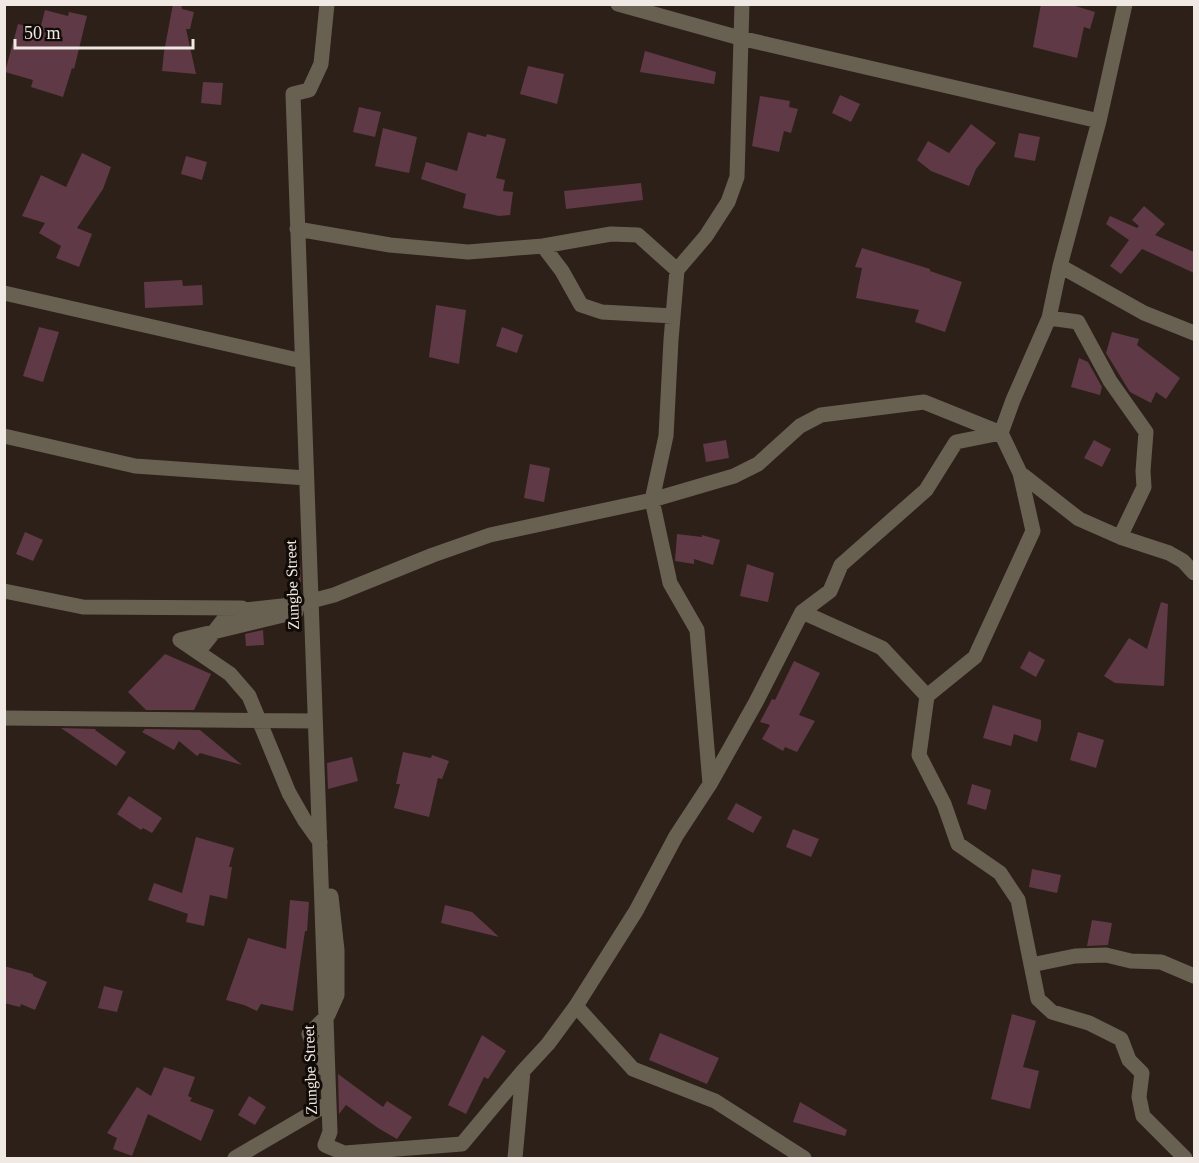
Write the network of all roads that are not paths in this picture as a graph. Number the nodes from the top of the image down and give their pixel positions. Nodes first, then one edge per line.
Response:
1 (327, 4) edge
2 (618, 4) edge
3 (741, 4) edge
4 (1125, 4) edge
5 (740, 38) junction
6 (1099, 121) junction
7 (297, 229) junction
8 (543, 246) junction
9 (1060, 266) junction
10 (677, 270) junction
11 (4, 293) edge
12 (673, 316) junction
13 (1049, 318) junction
14 (1194, 333) edge
15 (302, 361) junction
16 (1001, 433) junction
17 (4, 436) edge
18 (1020, 473) junction
19 (306, 478) junction
20 (652, 500) junction
21 (1120, 537) junction
22 (1194, 573) edge
23 (4, 591) edge
24 (311, 609) junction
25 (802, 612) junction
26 (198, 652) junction
27 (927, 696) junction
28 (4, 718) edge
29 (315, 721) junction
30 (710, 784) junction
31 (1031, 966) junction
32 (1194, 976) edge
33 (576, 1006) junction
34 (523, 1071) junction
35 (328, 1080) junction
36 (329, 1102) junction
37 (350, 1156) edge
38 (235, 1158) edge
39 (515, 1158) edge
40 (804, 1158) edge
41 (1185, 1158) edge

1 - 7 street, Zungbe Street
2 - 5 street
3 - 5 street
4 - 6 street
5 - 6 street
5 - 10 street
6 - 9 street
7 - 8 street
7 - 15 street, Zungbe Street
8 - 10 street
8 - 12 street
9 - 13 street
9 - 14 street
10 - 12 street
11 - 15 street
12 - 20 street
13 - 16 street
13 - 21 street
15 - 19 street, Zungbe Street
16 - 18 street
16 - 20 street
16 - 25 street
17 - 19 street
18 - 21 street
18 - 27 street
19 - 24 street, Zungbe Street
20 - 26 street
20 - 30 street
21 - 22 street
23 - 24 street
24 - 26 street
24 - 29 street, Zungbe Street
25 - 27 street
25 - 30 street
26 - 35 street
27 - 31 street
28 - 29 street
29 - 35 street, Zungbe Street
30 - 33 street
31 - 32 street
31 - 41 street
33 - 34 street
33 - 40 street
34 - 37 street
34 - 39 street
35 - 36 street, Zungbe Street
36 - 37 street, Zungbe Street
36 - 38 street

